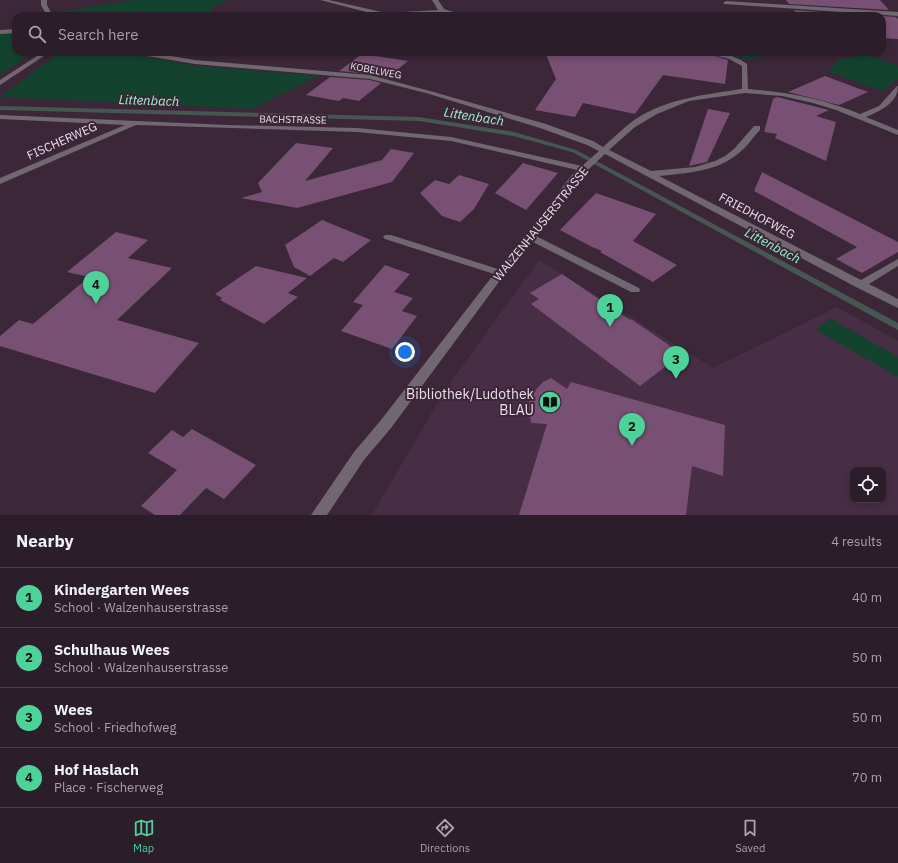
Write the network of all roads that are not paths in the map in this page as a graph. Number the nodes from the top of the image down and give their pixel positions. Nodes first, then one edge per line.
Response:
1 (44, 0) edge
2 (323, 0) edge
3 (435, 0) edge
4 (726, 3) dead end
5 (441, 11) junction
6 (48, 12) edge
7 (369, 12) edge
8 (430, 12) edge
9 (445, 12) edge
10 (867, 12) edge
11 (886, 13) edge
12 (898, 14) edge
13 (12, 31) edge
14 (0, 32) edge
15 (41, 56) edge
16 (159, 56) edge
17 (727, 56) edge
18 (0, 83) edge
19 (898, 88) edge
20 (745, 91) junction
21 (0, 117) edge
22 (860, 117) junction
23 (134, 123) junction
24 (757, 128) dead end
25 (898, 133) edge
26 (601, 153) junction
27 (584, 168) junction
28 (648, 174) junction
29 (0, 181) edge
30 (388, 237) dead end
31 (529, 239) junction
32 (898, 262) edge
33 (500, 272) junction
34 (860, 285) junction
35 (635, 290) dead end
36 (898, 304) edge
37 (318, 515) edge

1 - 6 street
2 - 7 street
3 - 5 street
4 - 10 street
5 - 8 street
5 - 9 street
11 - 12 street
13 - 14 street
15 - 18 street
16 - 26 street, KOBELWEG
17 - 20 street
19 - 22 street
20 - 22 street, WALZENHAUSERSTRASSE
20 - 26 street, WALZENHAUSERSTRASSE
21 - 23 street, BACHSTRASSE
22 - 25 street, WALZENHAUSERSTRASSE
23 - 27 street, BACHSTRASSE
23 - 29 street, FISCHERWEG
24 - 28 street
26 - 27 street, WALZENHAUSERSTRASSE
26 - 28 street, FRIEDHOFWEG
27 - 31 street, WALZENHAUSERSTRASSE
28 - 34 street, FRIEDHOFWEG
30 - 33 street
31 - 33 street, WALZENHAUSERSTRASSE
31 - 35 street
32 - 34 street
33 - 37 street, WALZENHAUSERSTRASSE
34 - 36 street, FRIEDHOFWEG

